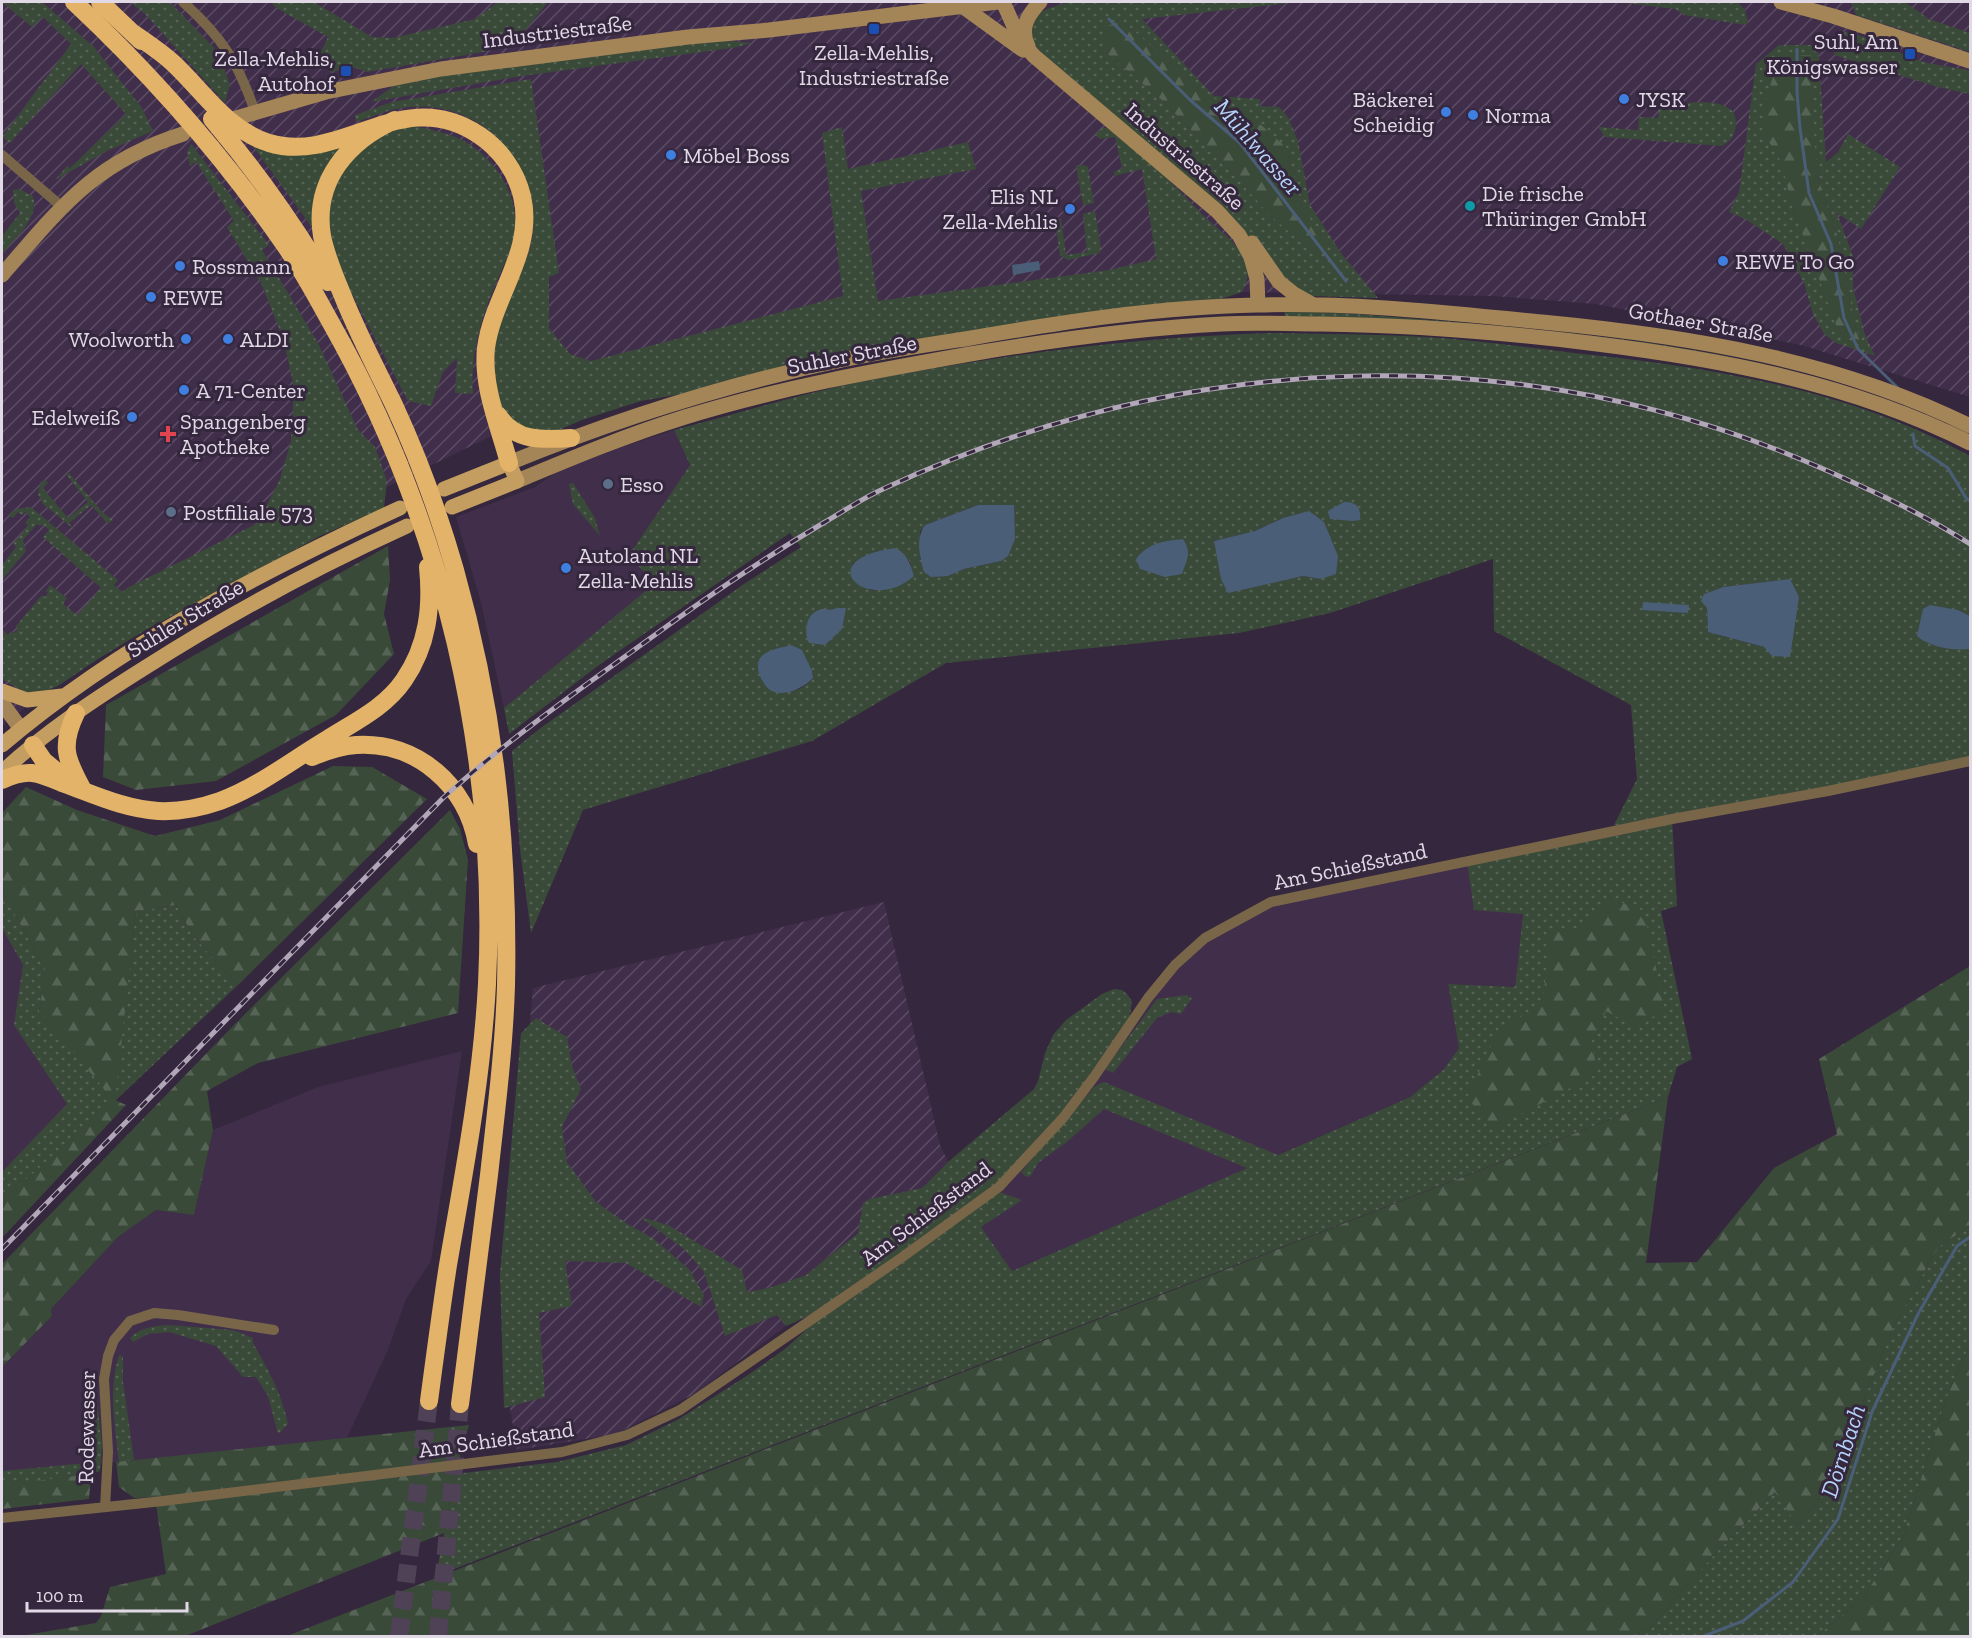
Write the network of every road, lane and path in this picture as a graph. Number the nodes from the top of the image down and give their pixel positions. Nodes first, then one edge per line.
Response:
1 (74, 2) edge
2 (100, 2) edge
3 (183, 2) edge
4 (1001, 2) edge
5 (1040, 2) edge
6 (1781, 2) edge
7 (963, 6) junction
8 (1004, 36) junction
9 (1971, 61) edge
10 (1043, 65) junction
11 (255, 112) junction
12 (233, 119) dead end
13 (395, 120) junction
14 (183, 134) dead end
15 (238, 137) junction
16 (2, 155) edge
17 (61, 206) junction
18 (1239, 235) junction
19 (1271, 271) junction
20 (2, 275) edge
21 (1313, 305) junction
22 (1264, 307) junction
23 (353, 322) junction
24 (1242, 323) junction
25 (1280, 323) junction
26 (493, 409) junction
27 (1971, 426) edge
28 (396, 433) junction
29 (571, 438) junction
30 (1971, 443) edge
31 (509, 463) junction
32 (517, 481) junction
33 (444, 489) dead end
34 (452, 507) dead end
35 (400, 508) dead end
36 (416, 529) junction
37 (2, 691) edge
38 (65, 696) junction
39 (2, 703) edge
40 (76, 713) junction
41 (21, 729) junction
42 (343, 739) junction
43 (2, 745) edge
44 (33, 745) junction
45 (1971, 761) edge
46 (2, 772) edge
47 (2, 780) edge
48 (82, 790) junction
49 (488, 938) junction
50 (274, 1330) dead end
51 (429, 1401) tunnel mouth
52 (460, 1404) tunnel mouth
53 (105, 1507) junction
54 (2, 1518) edge

1 - 28 highway
2 - 15 highway
3 - 11 street
4 - 7 main road, Industriestraße
4 - 8 main road
4 - 10 main road, Industriestraße
5 - 10 main road, Industriestraße
6 - 9 main road
7 - 8 main road, Industriestraße
7 - 11 main road, Industriestraße
8 - 10 main road, Industriestraße
10 - 18 main road, Industriestraße
11 - 12 main road, Industriestraße
13 - 15 highway
13 - 23 highway
13 - 26 highway
14 - 17 main road
15 - 23 highway
16 - 17 street
17 - 20 main road
18 - 19 main road
18 - 22 main road, Industriestraße
19 - 21 main road
19 - 22 main road
21 - 22 main road, Suhler Straße
21 - 27 main road, Gothaer Straße
22 - 24 main road
22 - 25 main road
22 - 29 main road, Suhler Straße
23 - 28 highway
24 - 25 main road, Suhler Straße
24 - 32 main road, Suhler Straße
25 - 30 main road, Gothaer Straße
26 - 29 highway
26 - 31 highway
28 - 36 highway
28 - 52 highway
29 - 31 main road, Suhler Straße
31 - 32 main road
31 - 33 main road, Suhler Straße
32 - 34 main road, Suhler Straße
35 - 38 main road, Suhler Straße
36 - 40 main road, Suhler Straße
36 - 42 highway
36 - 49 highway
37 - 38 main road
38 - 41 main road, Suhler Straße
39 - 41 main road
40 - 44 main road, Suhler Straße
40 - 48 highway
41 - 43 main road, Suhler Straße
41 - 44 main road
42 - 48 highway
42 - 49 highway
44 - 46 main road, Suhler Straße
44 - 48 highway
45 - 53 street, Am Schießstand
47 - 48 highway
49 - 51 highway
50 - 53 street, Rodewasser
53 - 54 street, Am Schießstand

